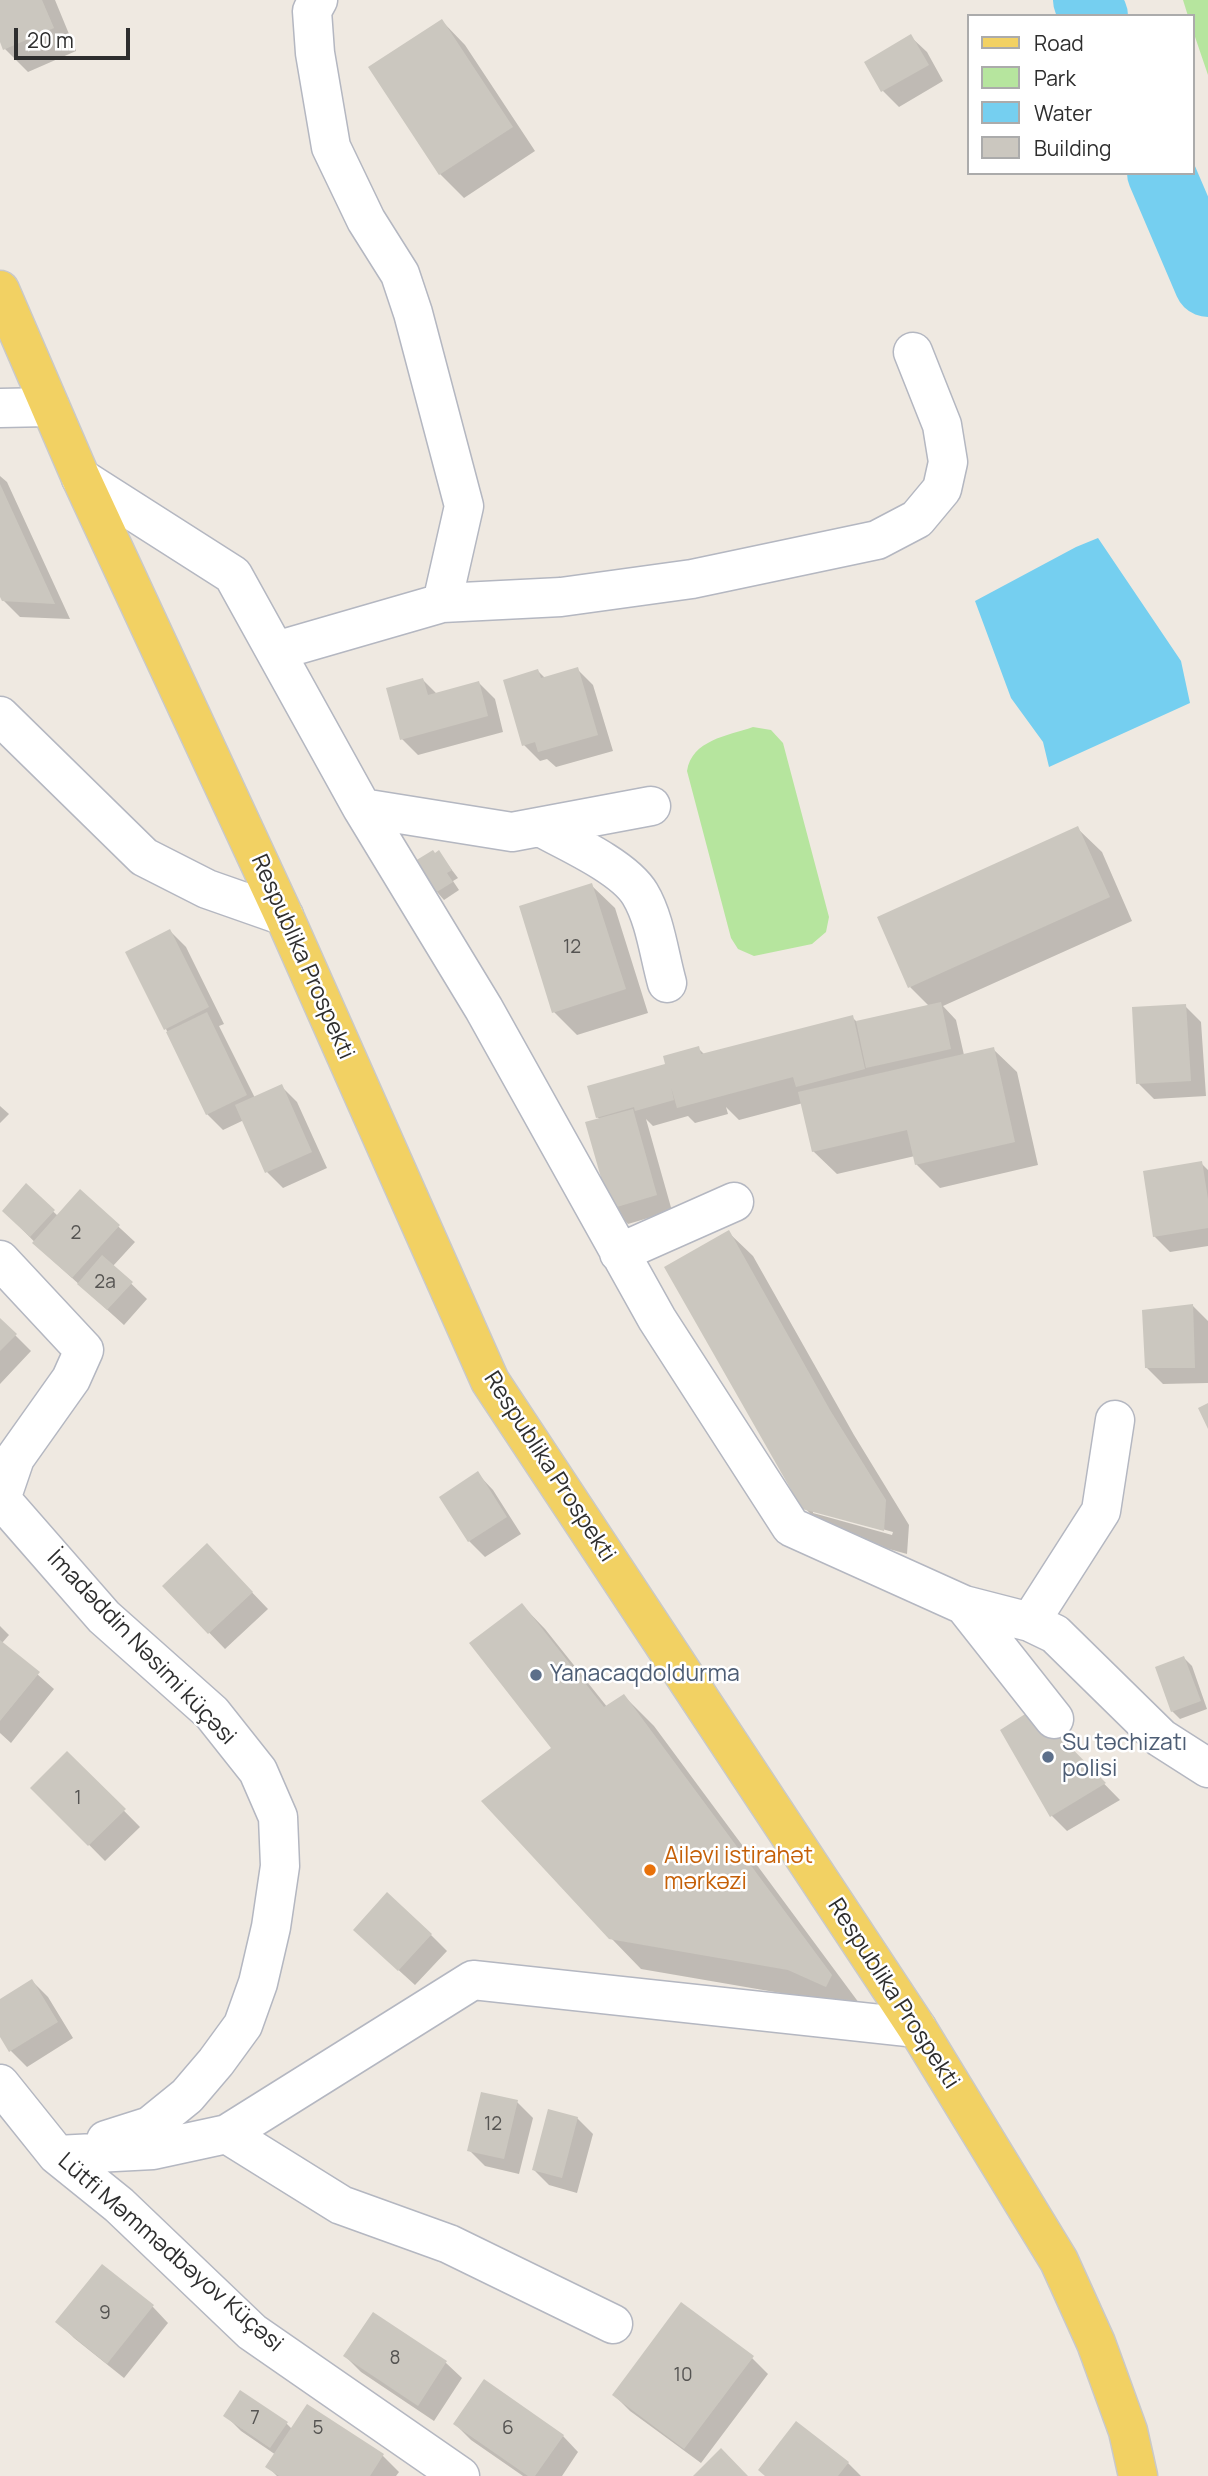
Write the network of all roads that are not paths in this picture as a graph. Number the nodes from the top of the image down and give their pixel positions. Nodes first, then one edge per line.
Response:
1 (318, 0) edge
2 (0, 289) edge
3 (913, 352) dead end
4 (50, 407) junction
5 (0, 408) edge
6 (81, 478) junction
7 (442, 603) junction
8 (276, 651) junction
9 (0, 716) edge
10 (651, 806) dead end
11 (362, 807) junction
12 (540, 827) junction
13 (284, 916) junction
14 (667, 983) dead end
15 (734, 1202) dead end
16 (619, 1254) junction
17 (0, 1260) edge
18 (1115, 1420) dead end
19 (0, 1498) edge
20 (964, 1605) junction
21 (1030, 1622) junction
22 (1054, 1719) dead end
23 (1208, 1768) edge
24 (917, 2028) junction
25 (0, 2084) edge
26 (227, 2134) junction
27 (57, 2155) junction
28 (613, 2324) dead end
29 (460, 2476) edge
30 (1138, 2476) edge

1 - 7 street
2 - 4 main road, Respublika Prospekti
3 - 7 street
4 - 5 street
4 - 6 main road, Respublika Prospekti
6 - 8 street
6 - 13 main road, Respublika Prospekti
7 - 8 street
8 - 11 street
9 - 13 street
10 - 12 street
11 - 12 street
11 - 16 street
12 - 14 street
13 - 24 main road, Respublika Prospekti
15 - 16 street
16 - 20 street
17 - 19 street
18 - 21 street
19 - 27 street, İmadəddin Nəsimi küçəsi
20 - 21 street
20 - 22 street
21 - 23 street
24 - 26 street
24 - 30 main road, Respublika Prospekti
25 - 27 street, Lütfi Məmmədbəyov Küçəsi
26 - 27 street
26 - 28 street
27 - 29 street, Lütfi Məmmədbəyov Küçəsi

